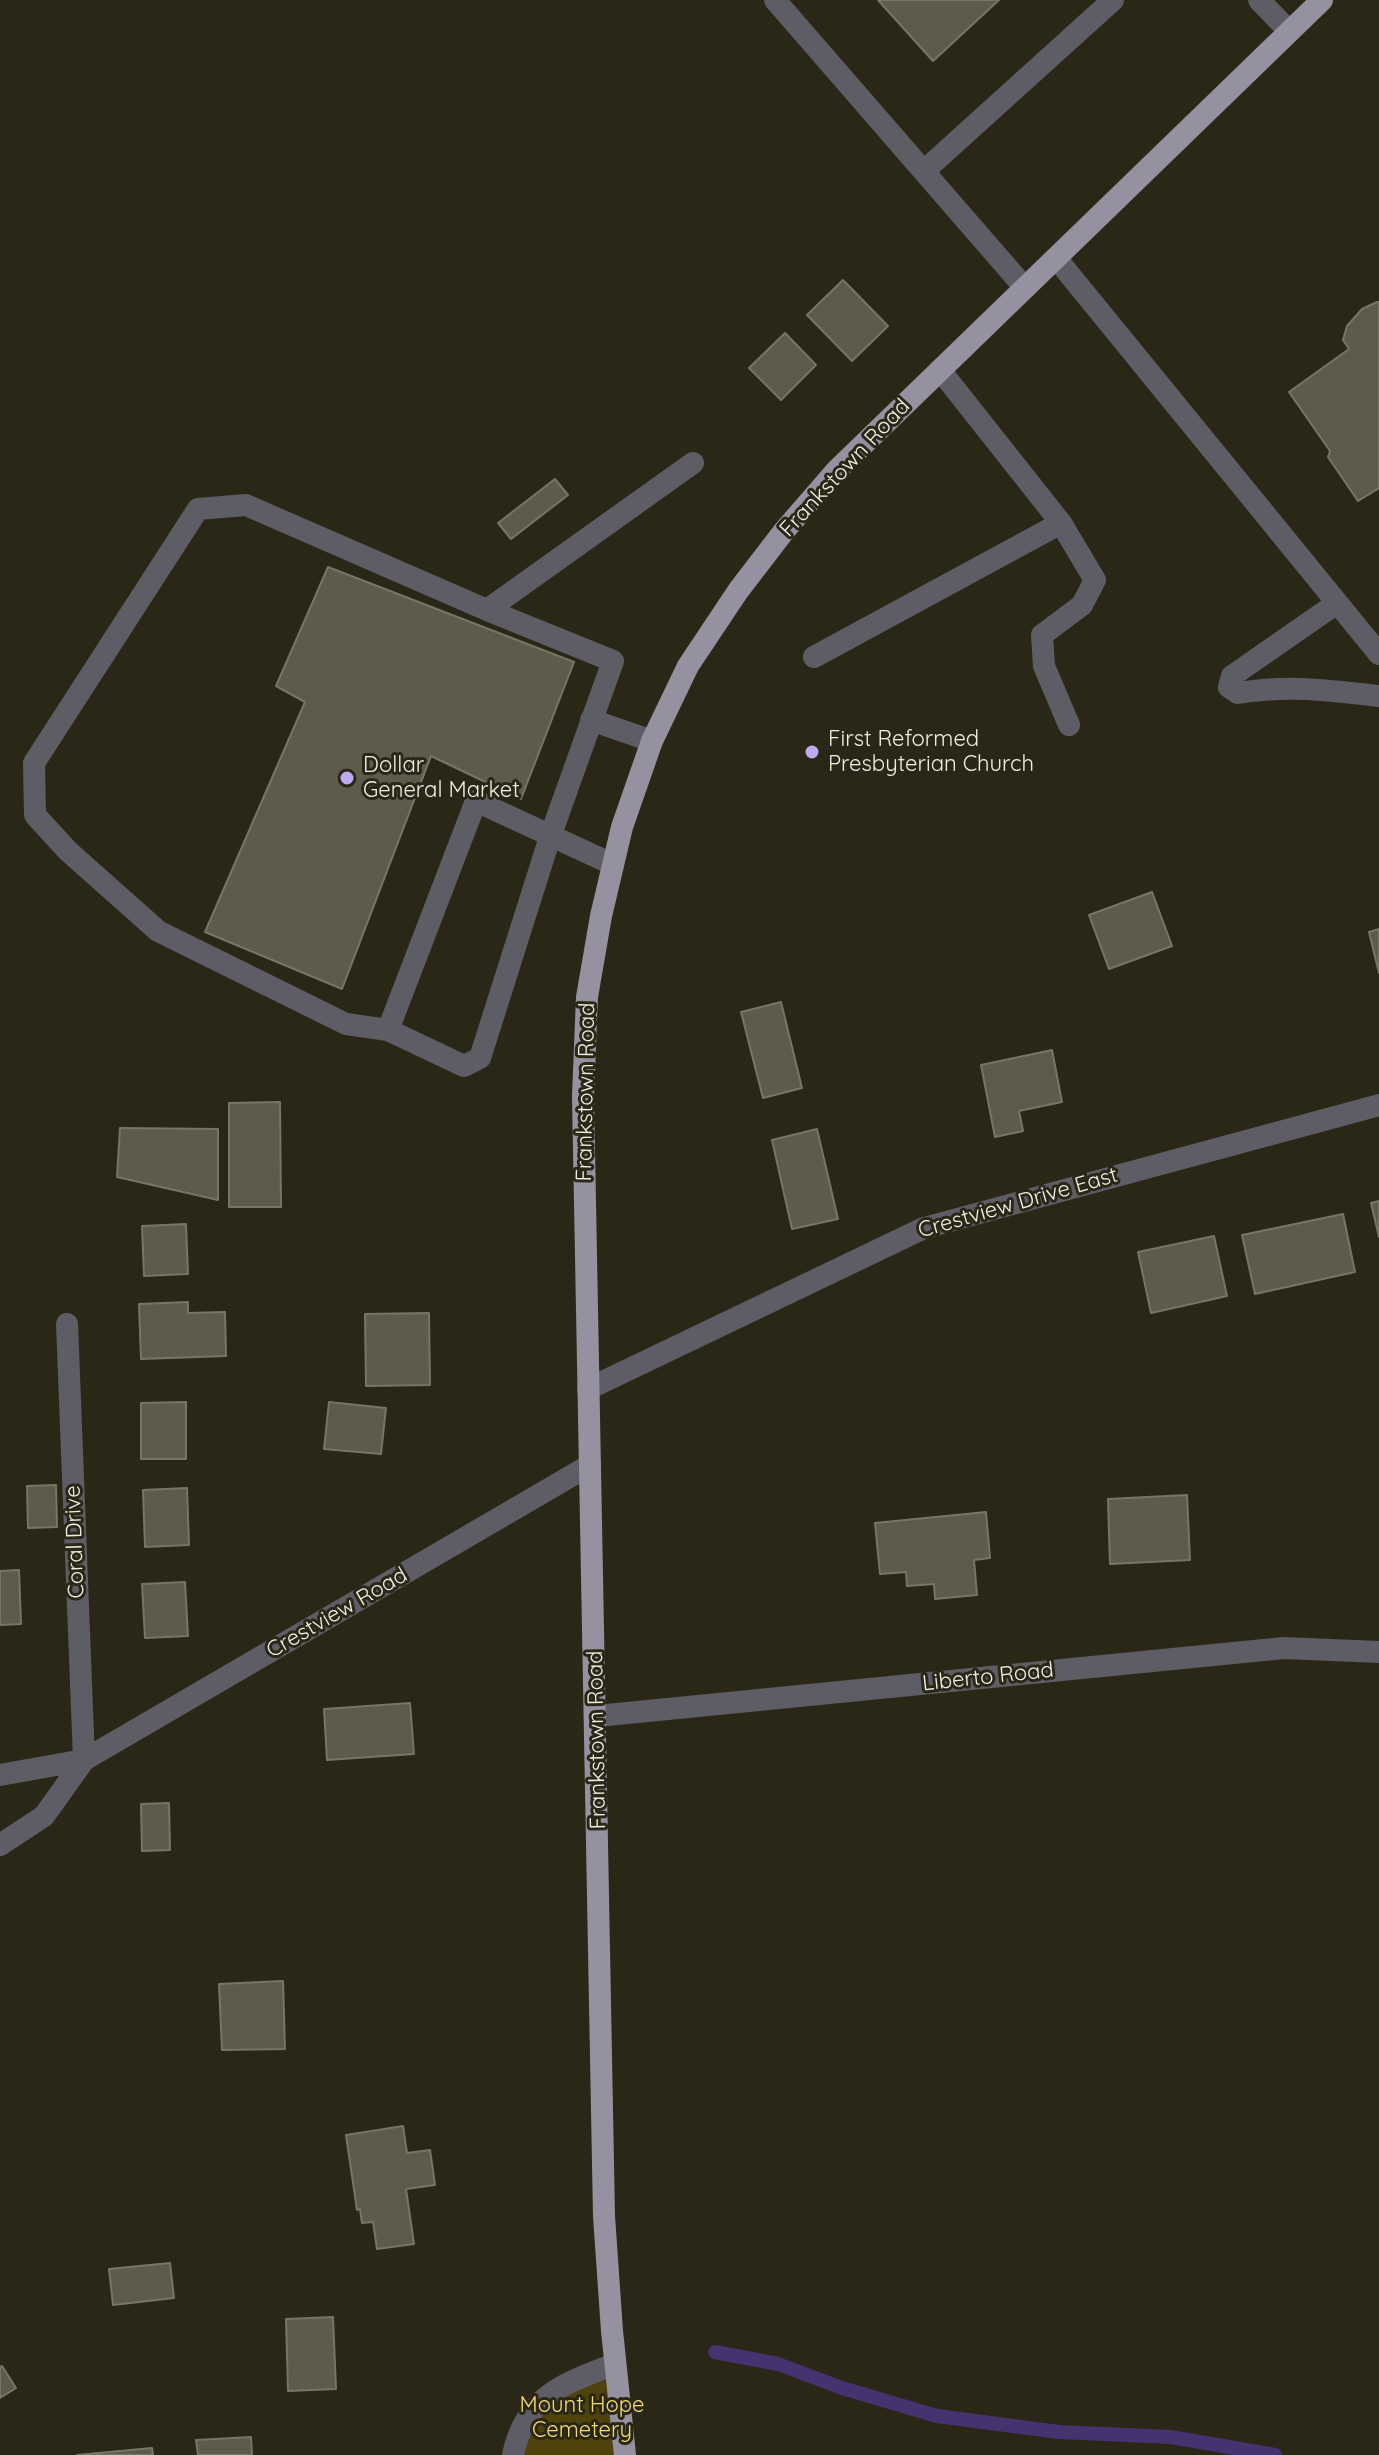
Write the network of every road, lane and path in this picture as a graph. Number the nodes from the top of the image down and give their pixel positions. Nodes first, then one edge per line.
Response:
1 (775, 0) edge
2 (1113, 0) edge
3 (1259, 0) edge
4 (1322, 0) edge
5 (1289, 31) junction
6 (924, 171) junction
7 (1056, 258) junction
8 (1025, 288) junction
9 (940, 370) junction
10 (693, 463) dead end
11 (1061, 523) junction
12 (1337, 603) junction
13 (487, 610) junction
14 (1379, 654) edge
15 (814, 657) dead end
16 (1379, 696) edge
17 (591, 720) junction
18 (1069, 725) dead end
19 (652, 741) junction
20 (550, 837) junction
21 (612, 864) junction
22 (388, 1030) junction
23 (1379, 1105) edge
24 (67, 1324) dead end
25 (588, 1389) junction
26 (590, 1465) junction
27 (1379, 1652) edge
28 (597, 1716) junction
29 (84, 1760) junction
30 (0, 1775) edge
31 (0, 1845) edge
32 (615, 2364) junction
33 (513, 2455) edge
34 (625, 2455) edge

1 - 6 street
2 - 6 street
3 - 5 street
4 - 5 main road, Frankstown Road
5 - 7 main road, Frankstown Road
6 - 8 street
7 - 8 main road, Frankstown Road
7 - 12 street
8 - 9 main road, Frankstown Road
9 - 11 street
9 - 19 main road, Frankstown Road
10 - 13 street
11 - 15 street
11 - 18 street
12 - 14 street
12 - 16 street
13 - 17 street
13 - 22 street
17 - 19 street
17 - 20 street
19 - 21 main road, Frankstown Road
20 - 21 street
20 - 22 street
20 - 22 street
21 - 25 main road, Frankstown Road
23 - 25 street, Crestview Drive East
24 - 29 street, Coral Drive
25 - 26 main road, Frankstown Road
26 - 28 main road, Frankstown Road
26 - 29 street, Crestview Road
27 - 28 street, Liberto Road
28 - 32 main road, Frankstown Road
29 - 30 street, Crestview Road
29 - 31 street, Crestview Road
32 - 33 street
32 - 34 main road, Frankstown Road

